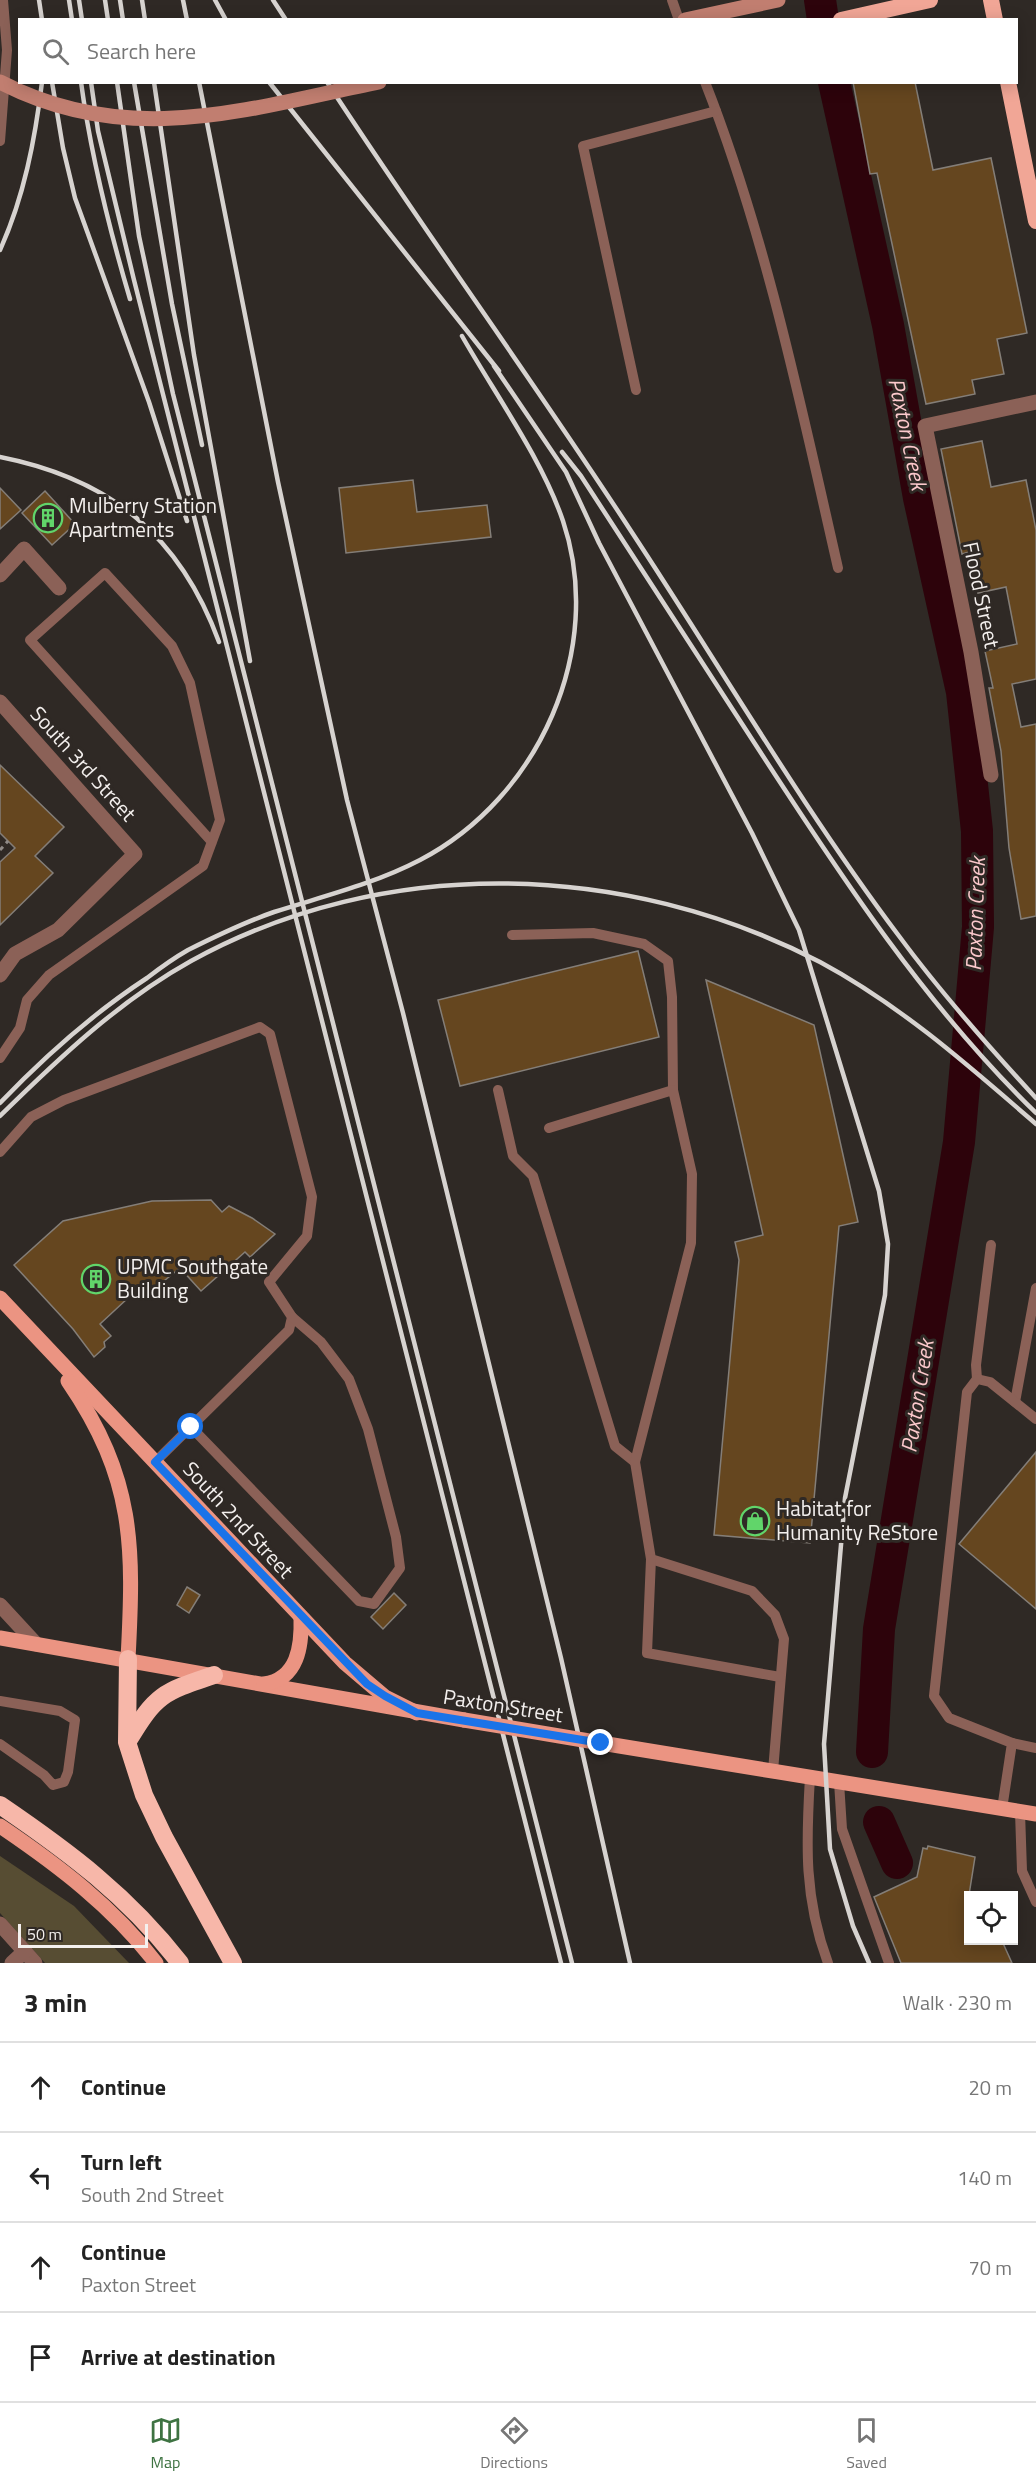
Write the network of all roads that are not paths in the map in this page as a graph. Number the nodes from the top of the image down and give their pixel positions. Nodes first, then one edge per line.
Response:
1 (3, 0) edge
2 (672, 0) edge
3 (778, 0) edge
4 (930, 0) edge
5 (991, 0) edge
6 (679, 18) edge
7 (694, 18) edge
8 (850, 18) edge
9 (995, 18) edge
10 (3, 21) edge
11 (0, 82) edge
12 (369, 84) edge
13 (706, 84) edge
14 (1009, 84) edge
15 (716, 111) junction
16 (0, 141) edge
17 (1030, 160) edge
18 (1036, 216) edge
19 (636, 390) dead end
20 (1036, 402) edge
21 (838, 568) dead end
22 (0, 575) edge
23 (59, 588) dead end
24 (0, 702) edge
25 (991, 775) dead end
26 (212, 842) junction
27 (512, 935) dead end
28 (0, 975) edge
29 (0, 1058) edge
30 (498, 1090) dead end
31 (672, 1090) junction
32 (549, 1128) dead end
33 (0, 1152) edge
34 (991, 1245) dead end
35 (1036, 1288) edge
36 (1, 1301) edge
37 (292, 1317) junction
38 (41, 1342) junction
39 (977, 1379) junction
40 (1016, 1402) junction
41 (1036, 1419) edge
42 (191, 1427) junction
43 (155, 1462) junction
44 (635, 1462) junction
45 (651, 1559) junction
46 (0, 1605) edge
47 (301, 1617) junction
48 (0, 1638) edge
49 (36, 1644) junction
50 (128, 1659) junction
51 (214, 1676) junction
52 (780, 1677) junction
53 (261, 1684) junction
54 (0, 1701) edge
55 (417, 1713) junction
56 (127, 1742) junction
57 (1012, 1743) junction
58 (0, 1744) edge
59 (1036, 1748) edge
60 (773, 1771) junction
61 (810, 1777) junction
62 (839, 1782) junction
63 (0, 1805) edge
64 (1002, 1809) junction
65 (1020, 1812) junction
66 (1036, 1814) edge
67 (0, 1826) edge
68 (1036, 1902) edge
69 (0, 1924) edge
70 (30, 1957) edge
71 (12, 1963) edge
72 (156, 1963) edge
73 (180, 1963) edge
74 (233, 1963) edge
75 (828, 1963) edge
76 (889, 1963) edge

1 - 10 lane
2 - 6 lane
3 - 7 main road
4 - 8 highway
5 - 9 highway
10 - 16 lane
11 - 12 main road, bridge
13 - 15 lane
14 - 17 highway
15 - 19 lane
15 - 21 lane
17 - 18 highway
20 - 25 street, Flood Street
22 - 23 street
24 - 28 street, South 3rd Street
26 - 26 lane
26 - 29 lane
27 - 31 lane
30 - 44 lane
31 - 32 lane
31 - 44 lane
33 - 37 lane
34 - 39 lane
35 - 40 lane
36 - 38 main road, South 2nd Street
37 - 42 lane
37 - 42 lane
38 - 43 main road, South 2nd Street
38 - 50 main road, South 2nd Street
39 - 40 lane
39 - 57 lane
40 - 41 lane
42 - 43 lane
43 - 47 main road, South 2nd Street
44 - 45 lane
45 - 52 lane
45 - 52 lane
46 - 49 street
47 - 53 main road
47 - 55 main road, South 2nd Street
48 - 49 main road, Paxton Street
49 - 50 main road, Paxton Street
50 - 51 main road, Paxton Street
50 - 56 highway
51 - 53 main road, Paxton Street
51 - 56 highway
52 - 60 lane
53 - 55 main road, Paxton Street
54 - 58 lane
55 - 60 main road, Paxton Street, bridge
56 - 74 highway
57 - 59 lane
57 - 64 lane
60 - 61 main road, Paxton Street
61 - 62 main road, Paxton Street
61 - 75 lane
62 - 64 main road, Paxton Street
62 - 76 lane
63 - 73 highway
64 - 65 main road, Paxton Street
65 - 66 main road, Paxton Street
65 - 68 lane
67 - 72 main road
69 - 70 street
70 - 71 street

